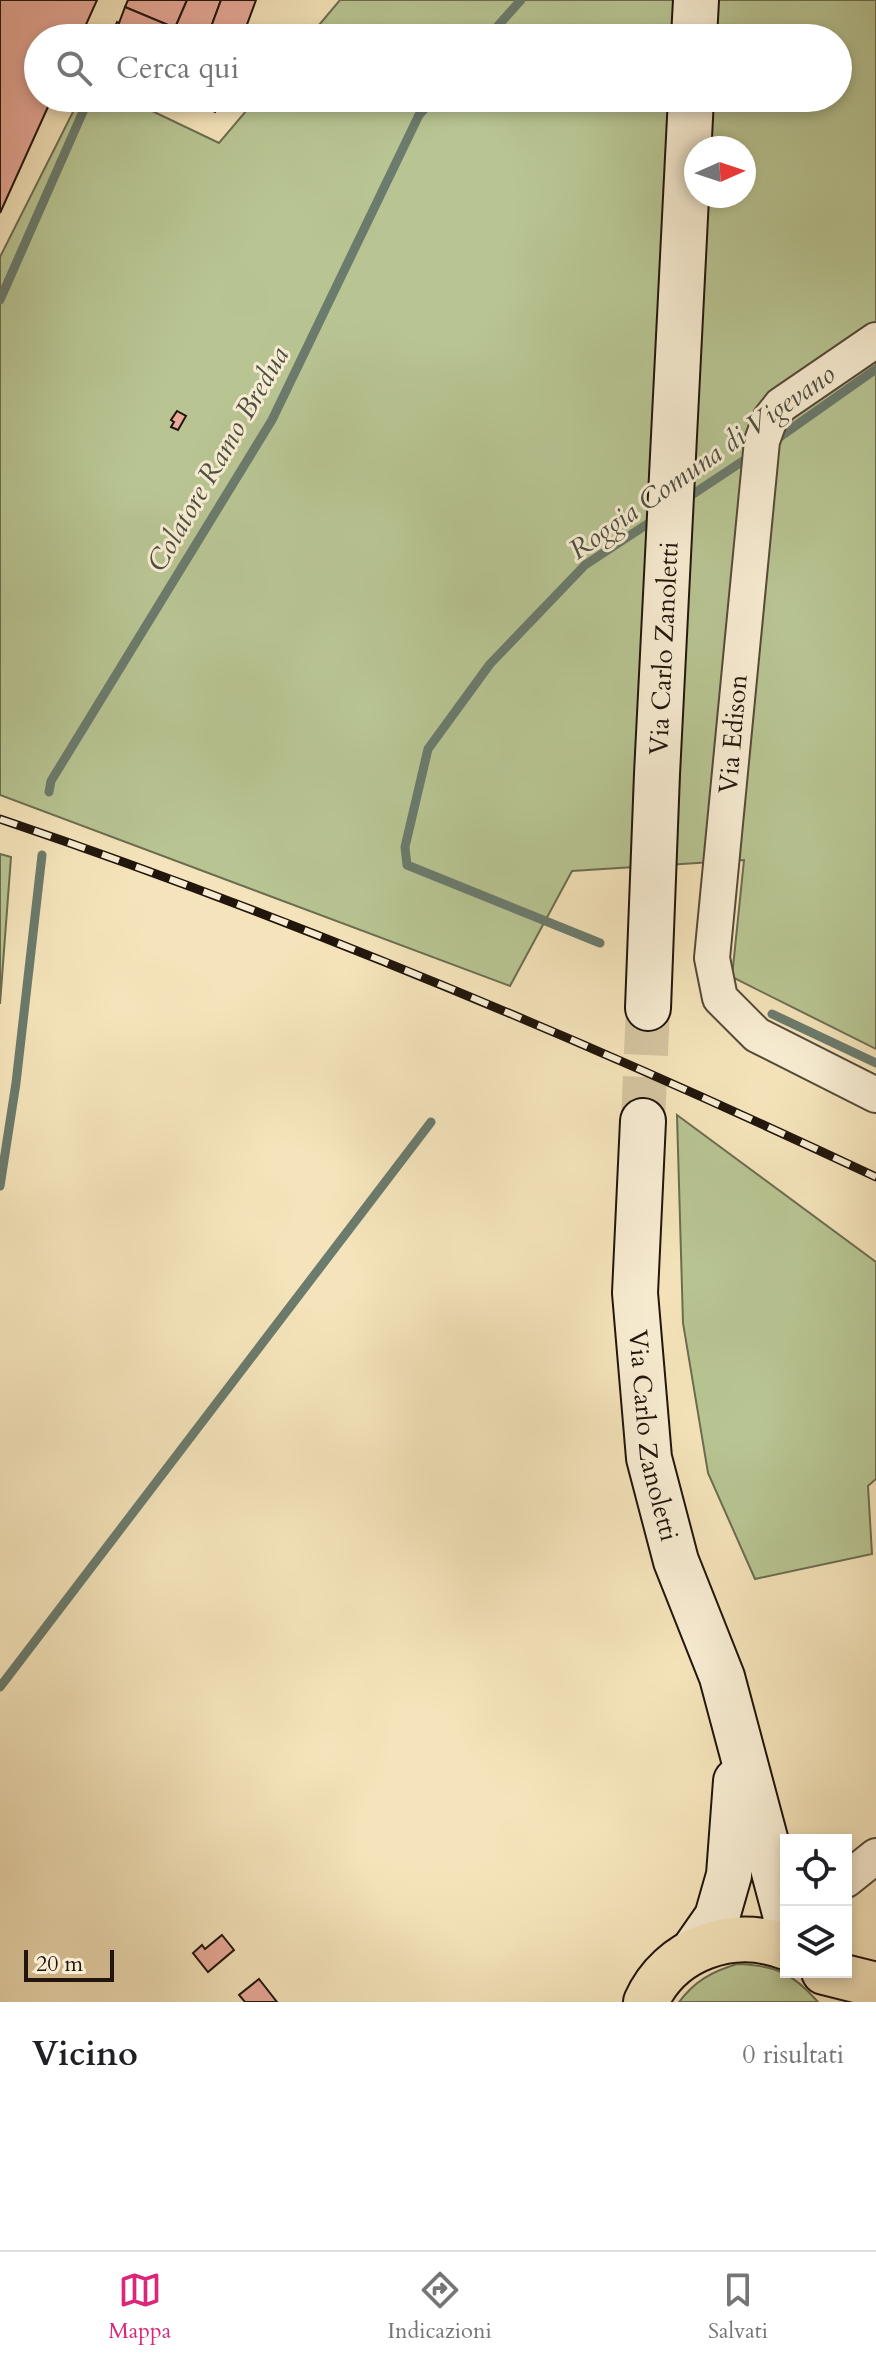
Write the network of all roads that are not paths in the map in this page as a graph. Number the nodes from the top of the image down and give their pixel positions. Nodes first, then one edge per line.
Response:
1 (696, 0) edge
2 (695, 24) edge
3 (690, 112) edge
4 (876, 340) edge
5 (648, 1008) tunnel mouth
6 (876, 1095) edge
7 (643, 1121) tunnel mouth
8 (737, 1739) junction
9 (876, 1856) edge
10 (852, 1875) edge
11 (783, 1906) edge
12 (780, 1945) edge
13 (694, 1950) junction
14 (828, 1978) edge
15 (848, 1978) edge
16 (876, 1985) edge
17 (646, 2002) edge
18 (843, 2002) edge

1 - 2 main road
3 - 5 main road, Via Carlo Zanoletti
4 - 6 street, Via Edison
7 - 8 main road, Via Carlo Zanoletti
8 - 11 main road, Via Carlo Zanoletti
8 - 13 main road, Via Carlo Zanoletti
9 - 10 street
12 - 13 main road
13 - 17 main road
14 - 18 main road
15 - 16 main road

